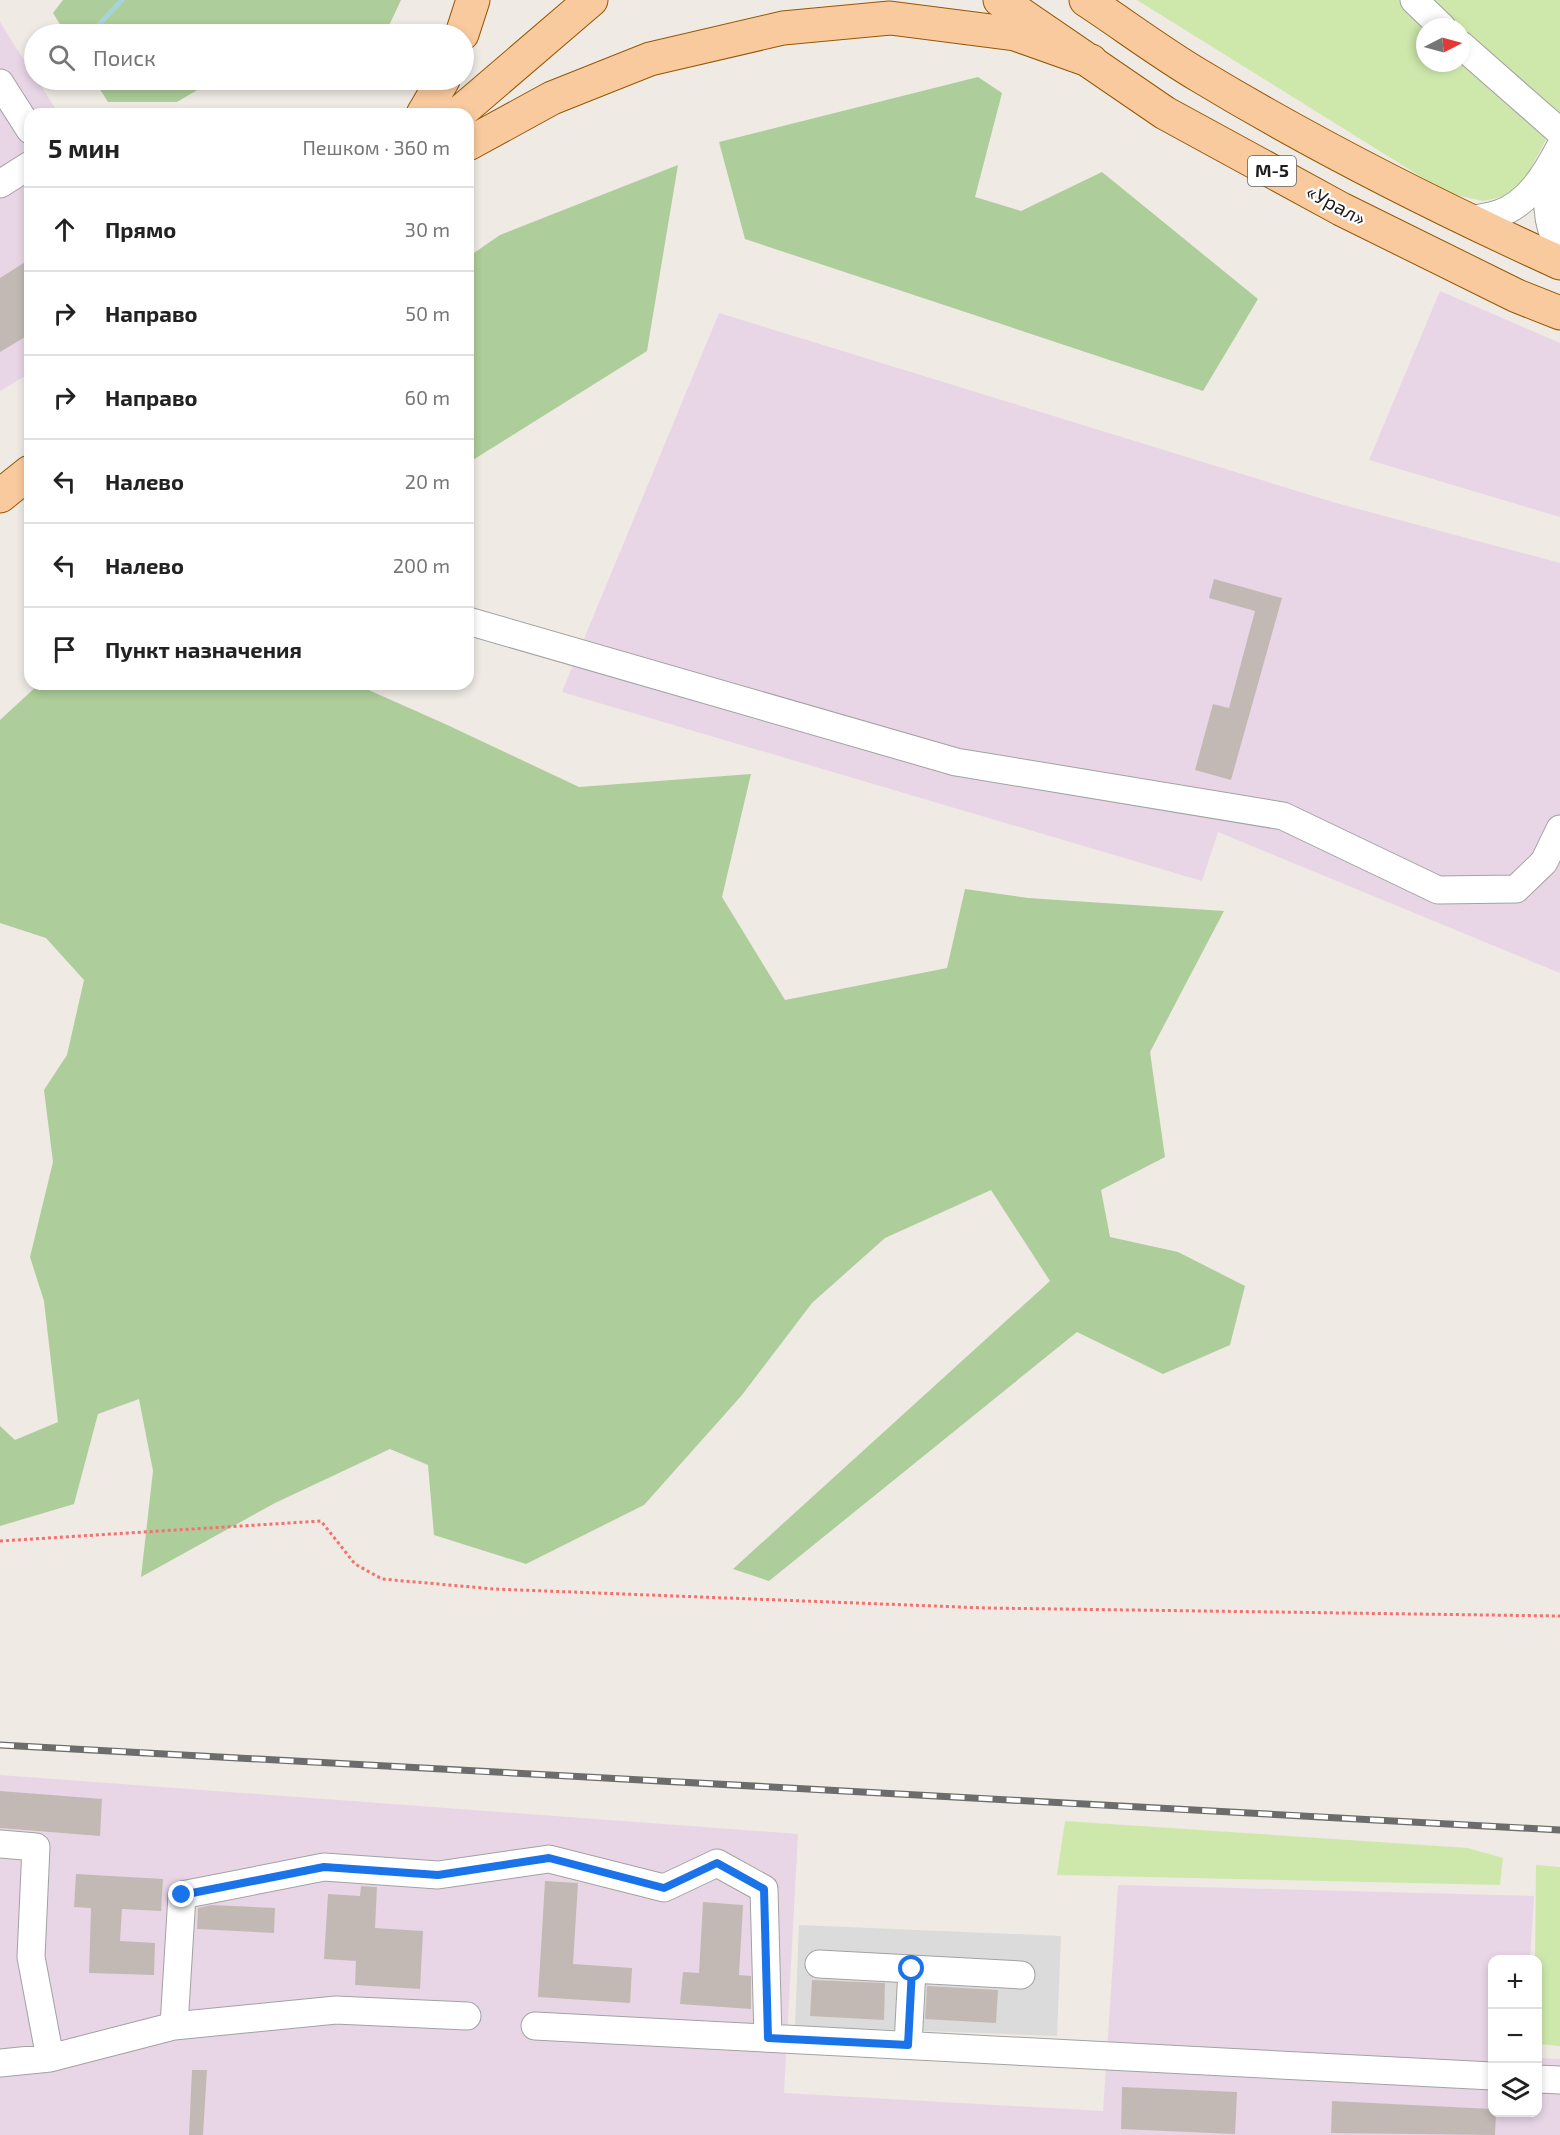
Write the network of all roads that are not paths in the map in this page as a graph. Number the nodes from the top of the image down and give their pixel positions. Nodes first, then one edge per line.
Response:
1 (473, 0) edge
2 (591, 0) edge
3 (1000, 0) edge
4 (1086, 0) edge
5 (1414, 0) edge
6 (1433, 18) edge
7 (465, 24) edge
8 (1470, 53) edge
9 (1091, 62) junction
10 (0, 83) edge
11 (437, 90) edge
12 (427, 108) edge
13 (465, 108) edge
14 (24, 121) edge
15 (1560, 132) edge
16 (474, 141) edge
17 (1556, 156) edge
18 (24, 169) edge
19 (0, 184) edge
20 (1466, 221) junction
21 (1560, 248) edge
22 (1560, 263) edge
23 (1560, 313) edge
24 (24, 477) edge
25 (0, 496) edge
26 (474, 623) edge
27 (1560, 829) edge
28 (0, 1844) edge
29 (819, 1964) dead end
30 (912, 1969) junction
31 (1020, 1975) dead end
32 (467, 2016) dead end
33 (174, 2026) junction
34 (535, 2026) dead end
35 (768, 2038) junction
36 (908, 2045) junction
37 (50, 2058) junction
38 (0, 2064) edge
39 (1488, 2076) edge
40 (1542, 2079) edge
41 (1560, 2080) edge

1 - 7 main road
2 - 13 main road
3 - 9 main road, «Урал» / М-5
4 - 20 main road, М-5
5 - 6 street
8 - 15 street
9 - 16 main road
9 - 23 main road, «Урал» / М-5
10 - 14 street
11 - 12 main road
17 - 20 street
17 - 21 street
18 - 19 street
20 - 22 main road, М-5
24 - 25 main road
26 - 27 street
28 - 37 street
29 - 30 street
30 - 31 street
30 - 36 street
32 - 33 street
33 - 35 street
33 - 37 street
34 - 35 street
35 - 36 street
36 - 39 street
37 - 38 street
40 - 41 street

